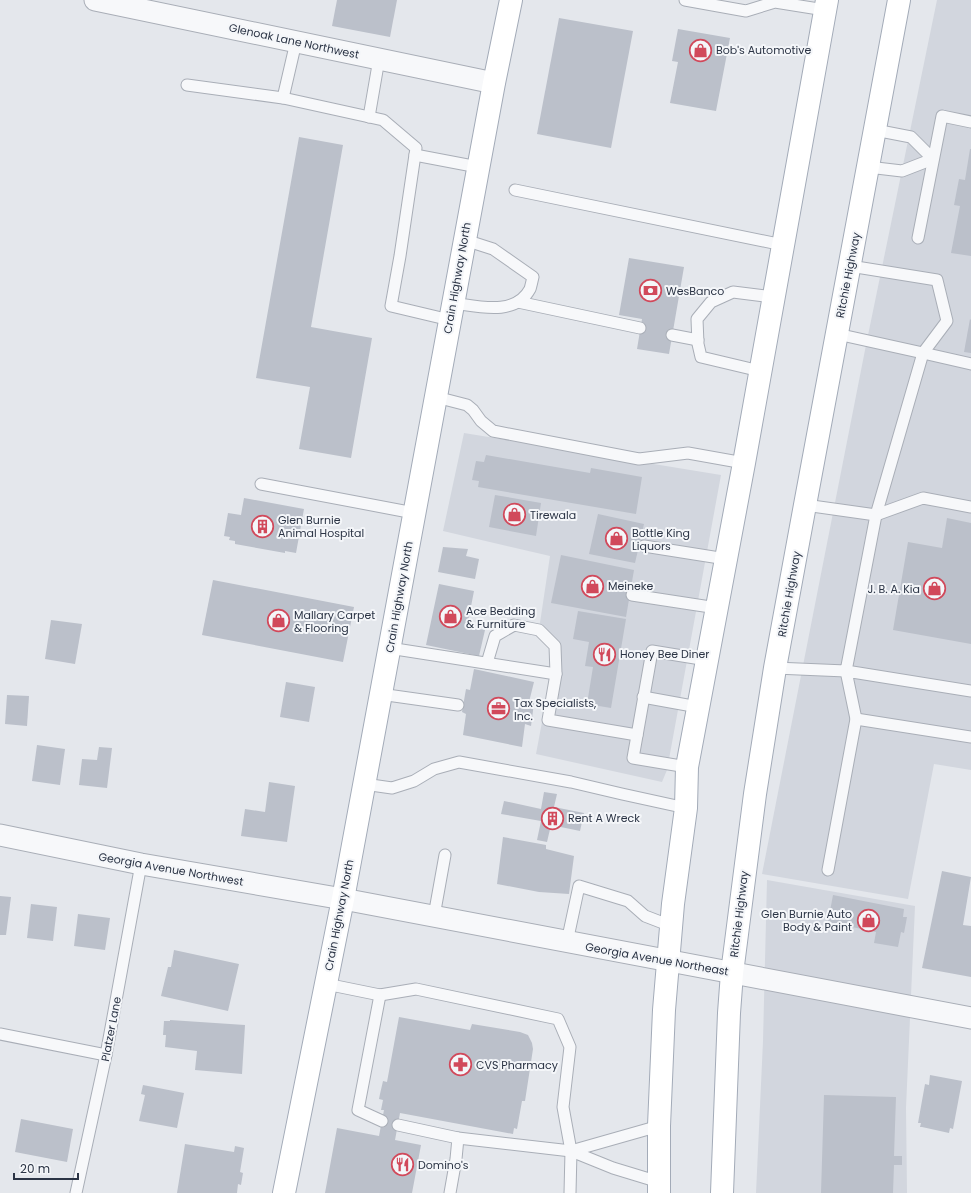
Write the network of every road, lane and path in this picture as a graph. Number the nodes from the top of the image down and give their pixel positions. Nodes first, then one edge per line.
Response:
1 (95, 0) edge
2 (511, 0) edge
3 (685, 0) edge
4 (899, 0) edge
5 (826, 5) edge
6 (296, 42) junction
7 (379, 59) junction
8 (494, 83) junction
9 (187, 85) dead end
10 (283, 98) junction
11 (369, 117) junction
12 (971, 122) edge
13 (875, 130) junction
14 (415, 155) junction
15 (933, 159) junction
16 (478, 167) junction
17 (868, 167) junction
18 (515, 190) dead end
19 (918, 238) dead end
20 (464, 240) junction
21 (782, 245) junction
22 (850, 266) junction
23 (773, 297) junction
24 (518, 302) junction
25 (451, 311) junction
26 (640, 328) dead end
27 (672, 334) dead end
28 (837, 334) junction
29 (698, 340) junction
30 (923, 353) junction
31 (971, 364) edge
32 (760, 371) junction
33 (436, 397) junction
34 (744, 463) junction
35 (261, 484) dead end
36 (805, 505) junction
37 (971, 507) edge
38 (414, 513) junction
39 (876, 515) junction
40 (644, 546) dead end
41 (726, 559) junction
42 (632, 594) dead end
43 (716, 608) junction
44 (389, 648) junction
45 (707, 660) junction
46 (487, 663) junction
47 (775, 668) junction
48 (846, 671) junction
49 (556, 674) junction
50 (971, 691) edge
51 (380, 694) junction
52 (643, 697) junction
53 (458, 706) dead end
54 (698, 707) junction
55 (856, 719) junction
56 (637, 735) junction
57 (971, 737) edge
58 (687, 767) junction
59 (364, 784) junction
60 (686, 808) junction
61 (0, 835) edge
62 (445, 854) dead end
63 (141, 864) junction
64 (828, 870) dead end
65 (343, 899) junction
66 (434, 916) junction
67 (672, 926) junction
68 (567, 942) junction
69 (669, 961) junction
70 (732, 973) junction
71 (326, 984) junction
72 (380, 995) junction
73 (971, 1018) edge
74 (0, 1034) edge
75 (106, 1055) junction
76 (382, 1122) dead end
77 (398, 1125) dead end
78 (659, 1126) junction
79 (458, 1138) junction
80 (571, 1151) junction
81 (659, 1187) edge
82 (76, 1193) edge
83 (284, 1193) edge
84 (450, 1193) edge
85 (570, 1193) edge
86 (722, 1193) edge

1 - 6 street, Glenoak Lane Northwest
2 - 8 main road, Crain Highway North
3 - 5 lane
4 - 13 main road, Ritchie Highway
5 - 21 main road
6 - 7 street, Glenoak Lane Northwest
6 - 10 lane
7 - 8 street, Glenoak Lane Northwest
7 - 11 lane
8 - 16 main road, Crain Highway North
9 - 10 lane
10 - 11 lane
11 - 14 lane
12 - 15 lane
13 - 15 lane
13 - 17 main road, Ritchie Highway
14 - 16 lane
14 - 25 lane
15 - 17 lane
15 - 19 lane
16 - 20 main road, Crain Highway North
17 - 22 main road, Ritchie Highway
18 - 21 lane
20 - 24 lane
20 - 25 main road, Crain Highway North
21 - 23 main road
22 - 28 main road, Ritchie Highway
22 - 30 lane
23 - 29 lane
23 - 32 main road
24 - 25 lane
24 - 26 lane
25 - 33 main road, Crain Highway North
27 - 29 lane
28 - 30 lane
28 - 36 main road, Ritchie Highway
29 - 32 lane
30 - 31 lane
30 - 39 lane
32 - 34 main road
33 - 34 lane
33 - 38 main road, Crain Highway North
34 - 41 main road
35 - 38 lane
36 - 39 lane
36 - 47 main road, Ritchie Highway
37 - 39 lane
38 - 44 main road, Crain Highway North
39 - 48 lane
40 - 41 lane
41 - 43 main road
42 - 43 lane
43 - 45 main road
44 - 46 lane
44 - 51 main road, Crain Highway North
45 - 52 lane
45 - 54 main road
46 - 49 lane
46 - 49 lane
47 - 48 lane
47 - 70 main road, Ritchie Highway
48 - 50 lane
48 - 55 lane
49 - 56 lane
51 - 53 lane
51 - 59 main road, Crain Highway North
52 - 54 lane
52 - 56 lane
54 - 58 main road
55 - 57 lane
55 - 64 lane
56 - 58 lane
58 - 60 main road
59 - 60 lane
59 - 65 main road, Crain Highway North
60 - 67 main road
61 - 63 street, Georgia Avenue Northwest
62 - 66 lane
63 - 65 street, Georgia Avenue Northwest
63 - 75 lane, Platzer Lane
65 - 66 street, Georgia Avenue Northeast
65 - 71 main road, Crain Highway North
66 - 68 street, Georgia Avenue Northeast
67 - 68 lane
67 - 69 main road
68 - 69 street, Georgia Avenue Northeast
69 - 70 street, Georgia Avenue Northeast
69 - 78 main road
70 - 73 street, Georgia Avenue Northeast
70 - 86 main road, Ritchie Highway
71 - 72 lane
71 - 83 main road, Crain Highway North
72 - 76 lane
72 - 80 lane
74 - 75 lane
75 - 82 lane, Platzer Lane
77 - 79 lane
78 - 80 lane
78 - 81 main road
79 - 80 lane
79 - 84 lane
80 - 81 lane
80 - 85 lane

